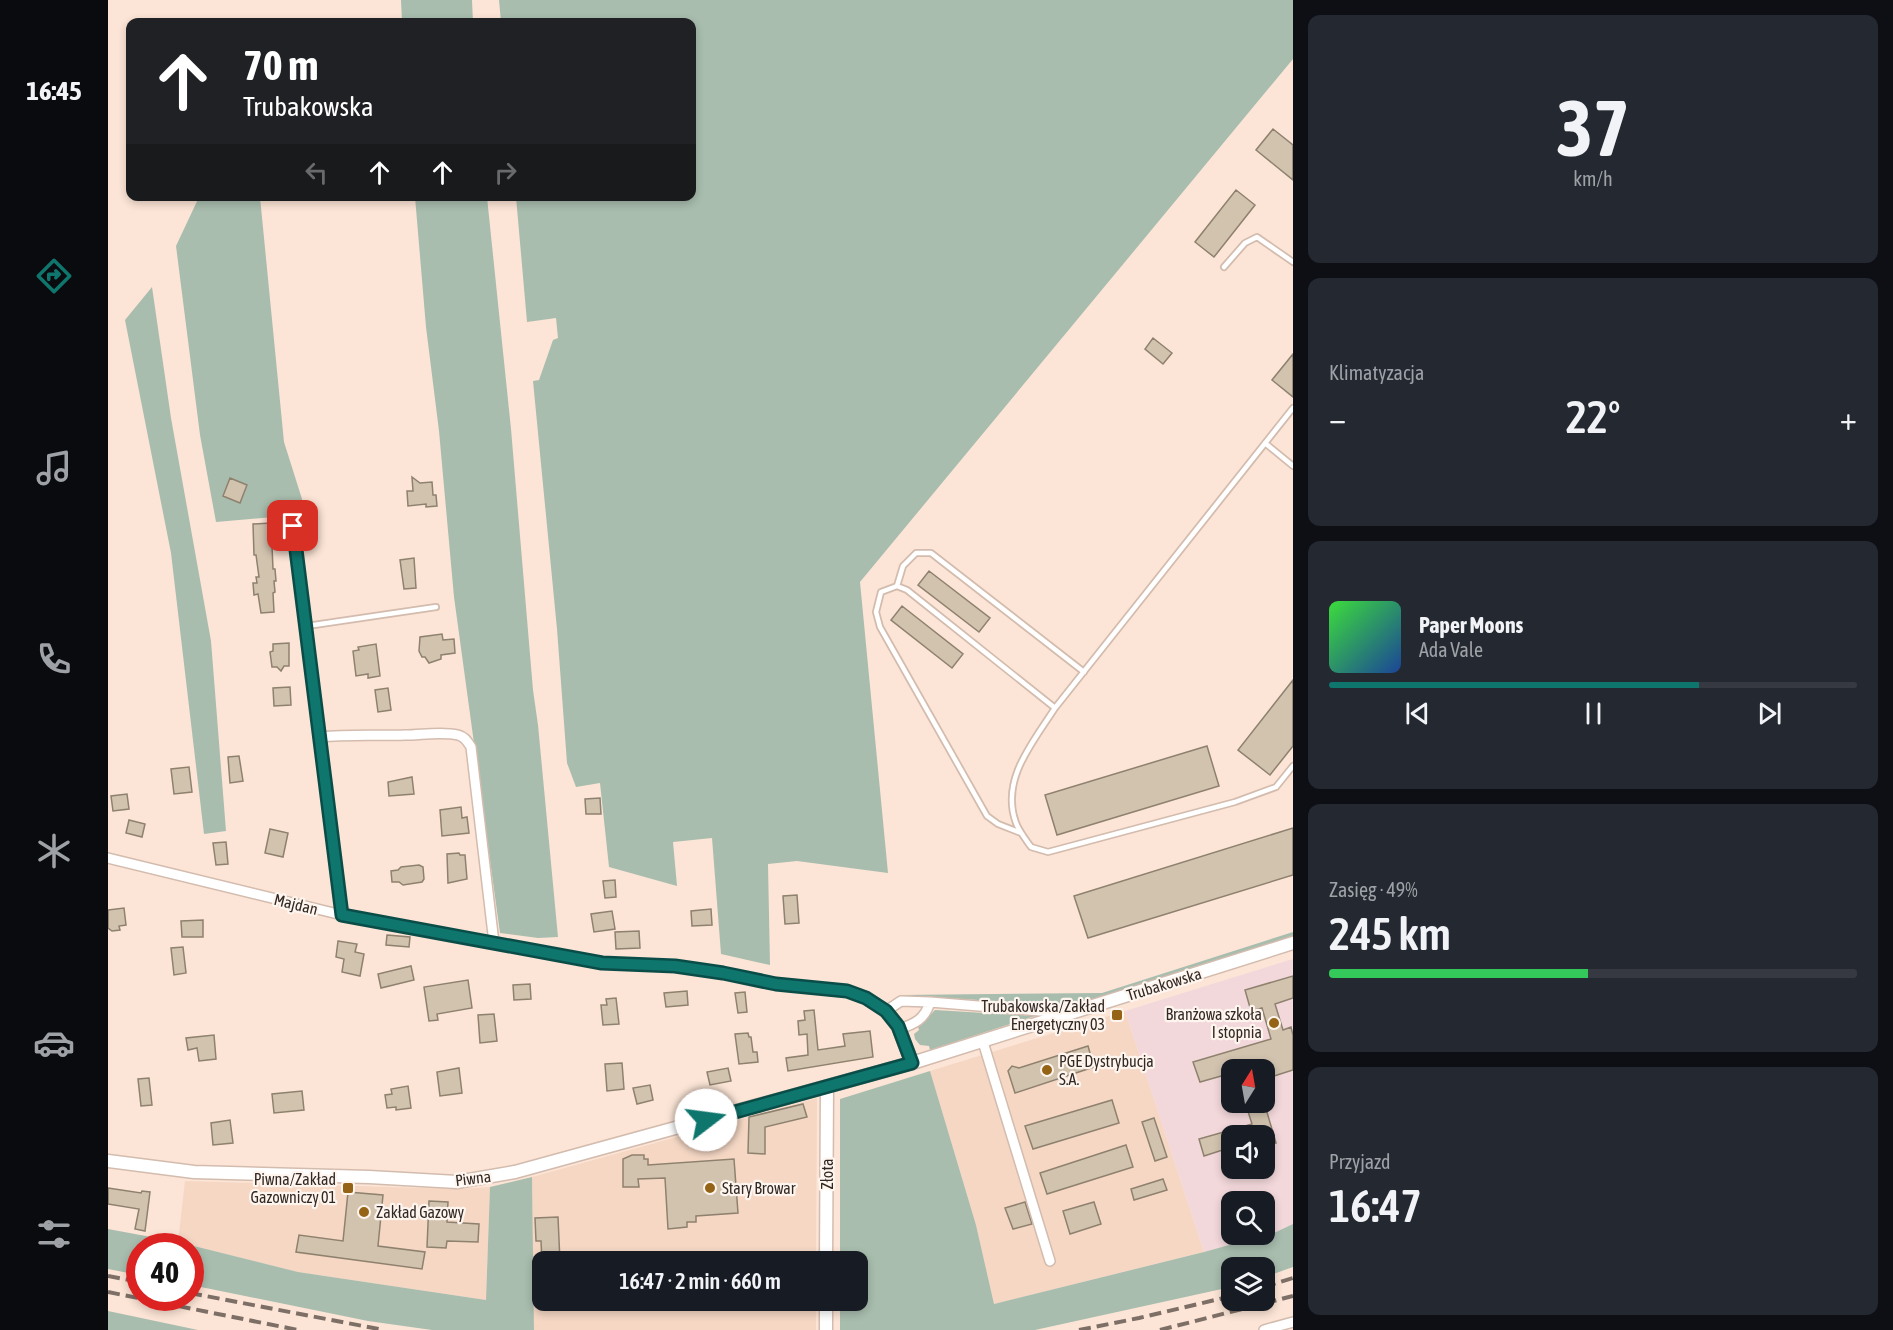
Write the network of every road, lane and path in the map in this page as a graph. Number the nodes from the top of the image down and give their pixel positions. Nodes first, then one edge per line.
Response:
1 (1293, 262) edge
2 (1224, 267) dead end
3 (1293, 408) edge
4 (1265, 443) junction
5 (1293, 466) edge
6 (293, 526) dead end
7 (897, 586) junction
8 (436, 607) dead end
9 (307, 626) junction
10 (1084, 672) junction
11 (1055, 708) junction
12 (320, 737) junction
13 (1293, 766) edge
14 (1022, 833) junction
15 (108, 858) edge
16 (342, 915) junction
17 (494, 943) junction
18 (1293, 943) edge
19 (930, 1002) junction
20 (886, 1011) junction
21 (1070, 1014) junction
22 (899, 1029) junction
23 (983, 1042) junction
24 (912, 1063) junction
25 (827, 1087) junction
26 (108, 1161) edge
27 (826, 1251) edge
28 (1050, 1260) dead end
29 (826, 1311) edge
30 (1293, 1322) edge
31 (826, 1330) edge
32 (1264, 1330) edge

1 - 2 lane
3 - 4 lane
4 - 5 lane
4 - 10 lane
6 - 9 street
7 - 10 lane
7 - 11 lane
7 - 14 lane
8 - 9 lane
9 - 12 street
10 - 11 lane
11 - 14 lane
12 - 16 street
12 - 17 street
13 - 14 lane
15 - 16 street, Majdan
16 - 17 street, Majdan
17 - 20 street, Majdan
18 - 21 street, Trubakowska
19 - 20 street
19 - 21 street
19 - 22 street
20 - 22 street, Majdan
21 - 23 street, Trubakowska
22 - 24 street, Majdan
23 - 24 street, Trubakowska
23 - 28 street
24 - 25 street, Trubakowska
25 - 26 street, Piwna
25 - 27 street, Złota
29 - 31 street
30 - 32 street

